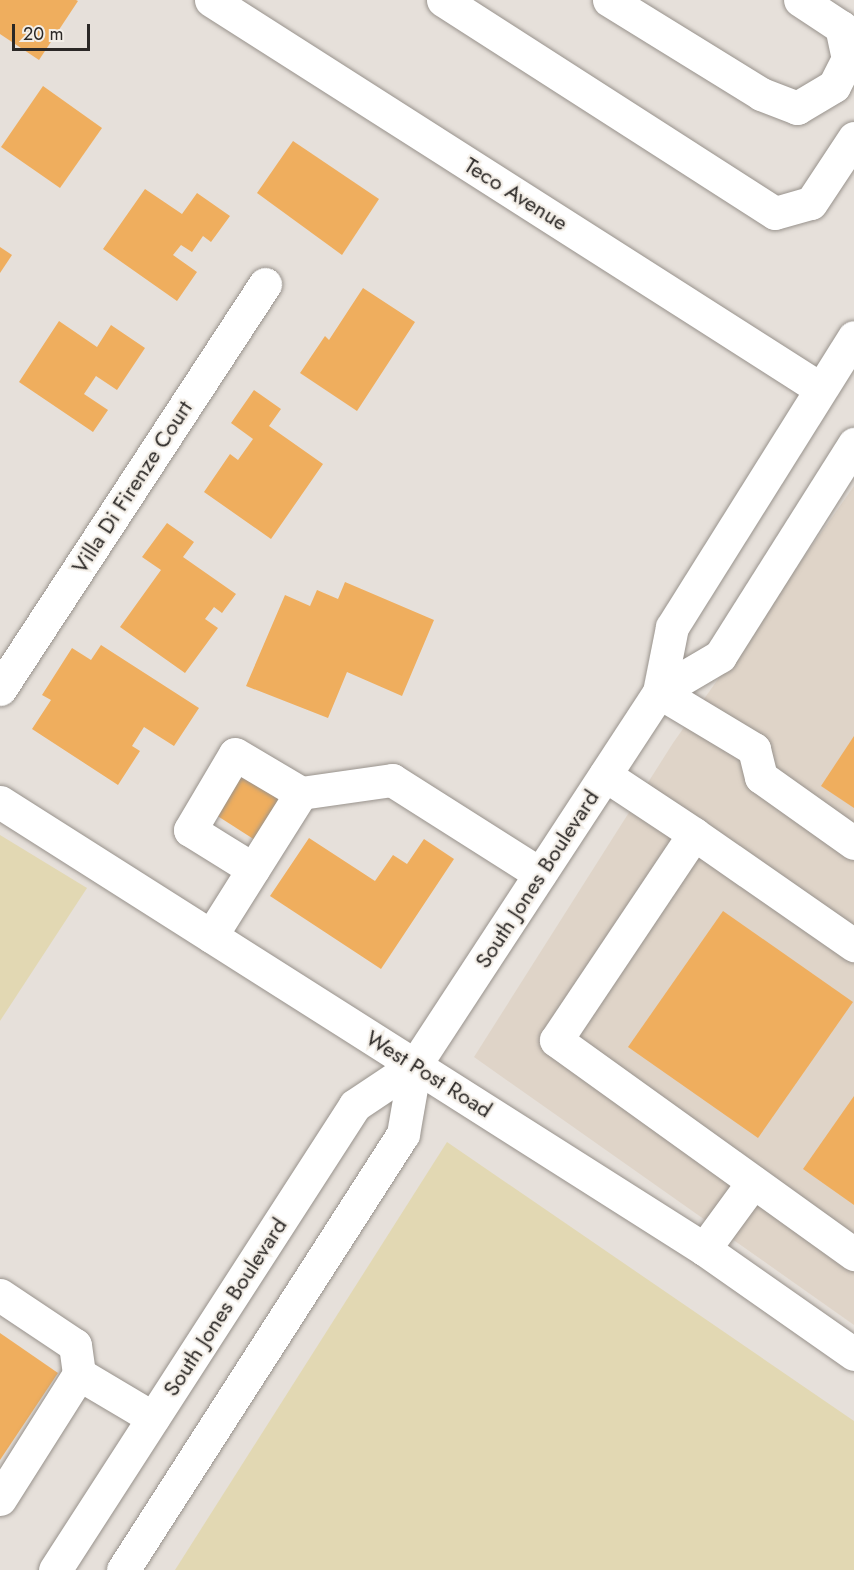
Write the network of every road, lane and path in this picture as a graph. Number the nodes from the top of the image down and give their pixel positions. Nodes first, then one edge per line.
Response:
1 (211, 0) edge
2 (443, 0) edge
3 (609, 0) edge
4 (800, 0) edge
5 (854, 138) edge
6 (265, 284) dead end
7 (854, 337) edge
8 (821, 389) junction
9 (851, 455) edge
10 (0, 690) edge
11 (659, 692) junction
12 (605, 775) junction
13 (301, 793) junction
14 (0, 802) edge
15 (694, 834) junction
16 (854, 843) edge
17 (253, 869) junction
18 (540, 874) junction
19 (211, 936) junction
20 (854, 945) edge
21 (415, 1065) junction
22 (753, 1182) junction
23 (704, 1249) junction
24 (854, 1254) edge
25 (0, 1295) edge
26 (854, 1354) edge
27 (79, 1374) junction
28 (153, 1418) junction
29 (0, 1499) edge
30 (56, 1570) edge
31 (123, 1570) edge

1 - 8 main road, Teco Avenue
2 - 5 main road
3 - 4 main road
6 - 10 main road, Villa Di Firenze Court
7 - 8 main road, South Jones Boulevard
8 - 11 main road, South Jones Boulevard
9 - 11 main road, South Jones Boulevard
11 - 12 main road, South Jones Boulevard
11 - 16 main road
12 - 15 main road
12 - 18 main road, South Jones Boulevard
13 - 17 main road
13 - 17 main road
13 - 18 main road
14 - 19 main road, West Post Road
15 - 20 main road
15 - 22 main road
17 - 19 main road
18 - 21 main road, South Jones Boulevard
19 - 21 main road, West Post Road
21 - 23 main road, West Post Road
21 - 28 main road, South Jones Boulevard
21 - 31 main road, South Jones Boulevard
22 - 23 main road
22 - 24 main road
23 - 26 main road, West Post Road
25 - 27 main road
27 - 28 main road
27 - 29 main road
28 - 30 main road, South Jones Boulevard

